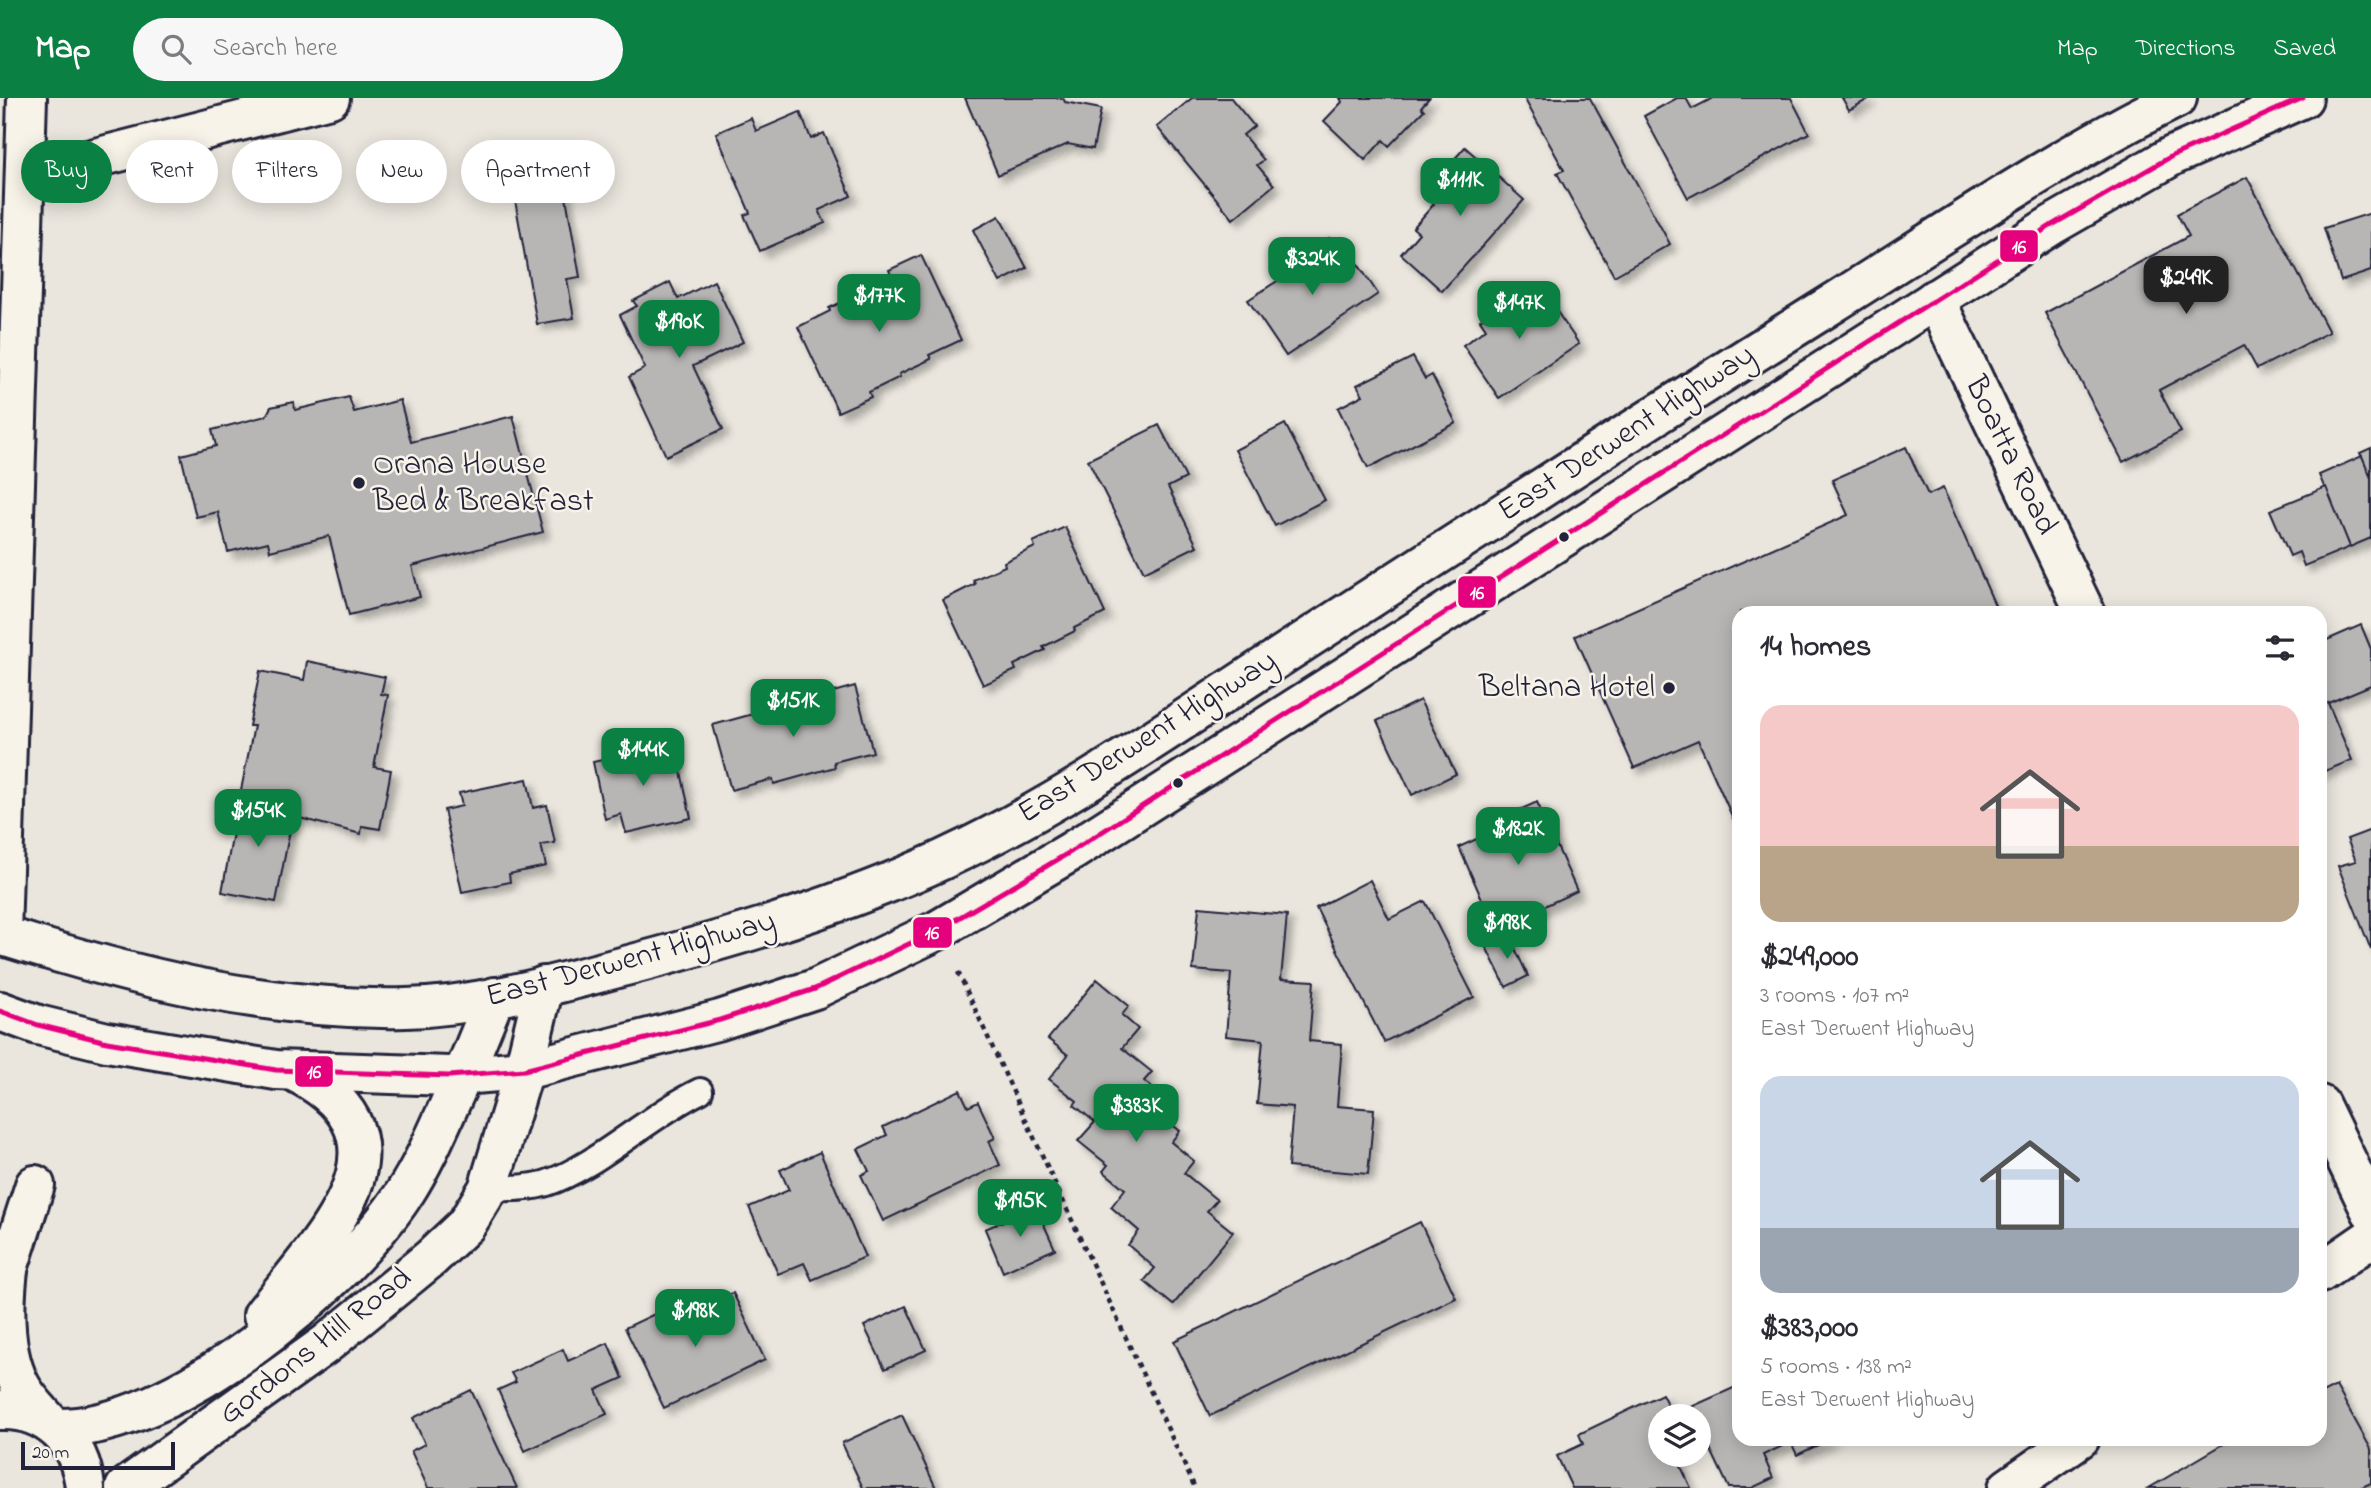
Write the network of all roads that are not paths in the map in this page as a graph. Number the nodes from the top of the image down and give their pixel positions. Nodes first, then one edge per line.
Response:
1 (27, 98) edge
2 (330, 98) edge
3 (2177, 98) edge
4 (2303, 98) edge
5 (26, 140) edge
6 (112, 154) edge
7 (24, 203) edge
8 (1935, 299) junction
9 (2082, 606) edge
10 (1, 935) edge
11 (544, 986) junction
12 (495, 996) junction
13 (0, 1011) edge
14 (293, 1070) junction
15 (524, 1070) junction
16 (463, 1075) junction
17 (700, 1091) dead end
18 (2327, 1120) edge
19 (35, 1185) dead end
20 (488, 1189) junction
21 (2371, 1211) edge
22 (2371, 1238) edge
23 (2327, 1268) edge
24 (5, 1277) edge
25 (221, 1369) junction
26 (0, 1410) edge
27 (53, 1425) junction
28 (2068, 1446) edge
29 (85, 1488) edge
30 (125, 1488) edge
31 (2008, 1488) edge

1 - 5 main road
2 - 6 main road
3 - 11 main road, East Derwent Highway
4 - 8 main road, East Derwent Highway
7 - 10 main road
8 - 9 main road, Boatta Road
8 - 15 main road, East Derwent Highway
10 - 12 main road, East Derwent Highway
11 - 12 main road, East Derwent Highway
11 - 15 main road, Gordons Hill Road
12 - 16 main road, Gordons Hill Road
13 - 14 main road, East Derwent Highway
14 - 16 main road, East Derwent Highway
14 - 25 main road
15 - 16 main road, East Derwent Highway
15 - 20 main road, Gordons Hill Road
16 - 25 main road, Gordons Hill Road
17 - 20 lane
18 - 21 main road
19 - 24 main road
20 - 30 main road, Gordons Hill Road
22 - 23 main road
24 - 27 main road
25 - 27 main road, Gordons Hill Road
26 - 27 main road
27 - 29 main road
28 - 31 main road

